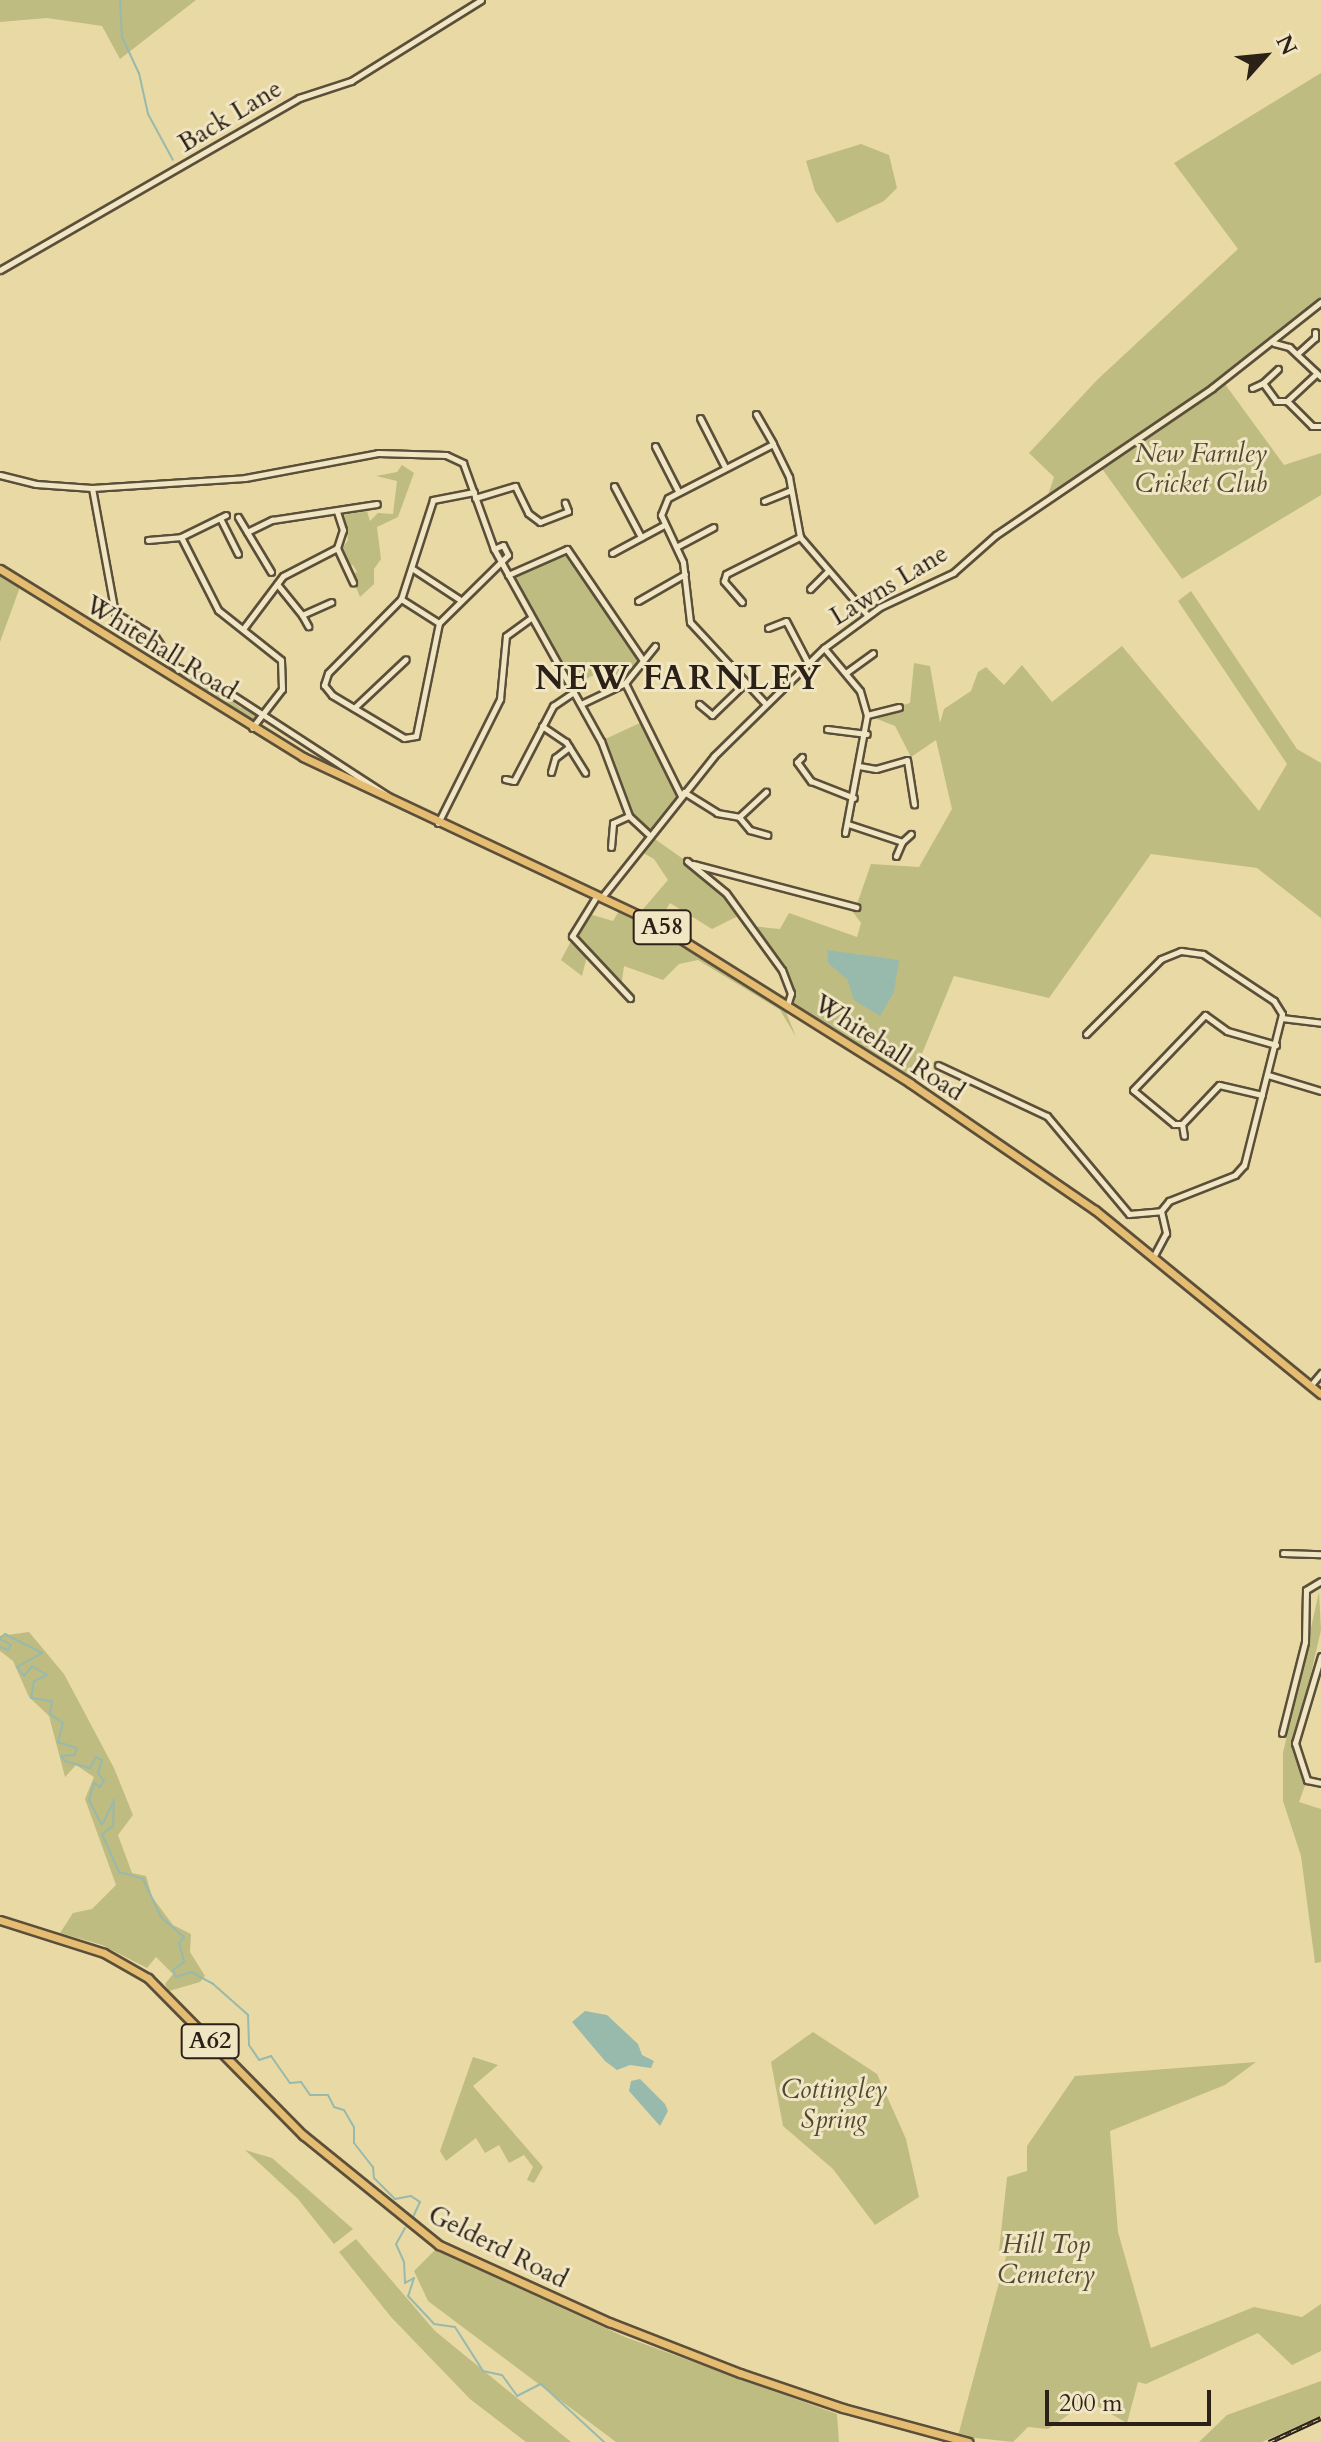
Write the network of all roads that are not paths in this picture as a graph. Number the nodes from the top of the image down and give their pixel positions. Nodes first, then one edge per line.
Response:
1 (481, 0) edge
2 (0, 270) edge
3 (1321, 302) edge
4 (1317, 337) edge
5 (1273, 343) junction
6 (1297, 354) junction
7 (1278, 369) dead end
8 (1318, 376) edge
9 (1263, 383) junction
10 (1252, 388) dead end
11 (1287, 401) junction
12 (756, 414) dead end
13 (700, 418) dead end
14 (1321, 426) edge
15 (773, 444) junction
16 (655, 446) dead end
17 (725, 467) junction
18 (0, 475) edge
19 (614, 486) dead end
20 (92, 488) junction
21 (678, 491) junction
22 (789, 491) junction
23 (474, 495) junction
24 (764, 501) dead end
25 (565, 503) dead end
26 (377, 504) dead end
27 (337, 511) junction
28 (238, 517) dead end
29 (664, 525) junction
30 (713, 527) dead end
31 (247, 532) junction
32 (181, 537) junction
33 (641, 537) junction
34 (800, 537) junction
35 (148, 540) dead end
36 (678, 546) junction
37 (337, 548) junction
38 (494, 549) junction
39 (612, 553) dead end
40 (238, 554) dead end
41 (499, 559) junction
42 (0, 569) edge
43 (413, 569) junction
44 (828, 571) junction
45 (271, 572) dead end
46 (685, 574) junction
47 (508, 575) junction
48 (353, 583) dead end
49 (277, 584) junction
50 (810, 589) dead end
51 (320, 599) dead end
52 (401, 599) junction
53 (459, 599) junction
54 (638, 601) dead end
55 (331, 602) dead end
56 (742, 602) dead end
57 (323, 605) junction
58 (786, 612) dead end
59 (302, 615) junction
60 (867, 615) junction
61 (531, 618) junction
62 (786, 621) junction
63 (439, 623) junction
64 (308, 626) dead end
65 (768, 628) dead end
66 (243, 629) junction
67 (655, 646) dead end
68 (824, 648) junction
69 (406, 659) dead end
70 (642, 659) junction
71 (875, 661) dead end
72 (808, 663) junction
73 (179, 668) junction
74 (847, 672) junction
75 (173, 679) junction
76 (625, 683) junction
77 (745, 683) junction
78 (574, 692) junction
79 (764, 702) junction
80 (581, 704) junction
81 (699, 704) dead end
82 (899, 707) dead end
83 (354, 708) junction
84 (262, 714) junction
85 (867, 715) junction
86 (542, 726) junction
87 (251, 728) junction
88 (827, 729) dead end
89 (867, 734) junction
90 (309, 745) junction
91 (569, 747) junction
92 (303, 757) junction
93 (797, 761) dead end
94 (859, 766) junction
95 (551, 772) dead end
96 (585, 772) dead end
97 (505, 779) dead end
98 (766, 792) dead end
99 (682, 794) junction
100 (854, 798) junction
101 (394, 802) junction
102 (914, 804) dead end
103 (629, 816) junction
104 (739, 817) junction
105 (438, 823) junction
106 (848, 824) junction
107 (845, 833) dead end
108 (648, 834) junction
109 (911, 834) dead end
110 (767, 835) dead end
111 (902, 842) junction
112 (611, 847) dead end
113 (896, 856) dead end
114 (599, 897) junction
115 (856, 907) dead end
116 (630, 998) dead end
117 (787, 1006) junction
118 (1282, 1018) junction
119 (1321, 1023) edge
120 (1086, 1034) dead end
121 (1276, 1045) junction
122 (938, 1065) dead end
123 (1268, 1075) junction
124 (1321, 1091) edge
125 (1262, 1095) junction
126 (1182, 1124) junction
127 (1184, 1136) dead end
128 (1161, 1211) junction
129 (1153, 1258) junction
130 (1321, 1373) edge
131 (1310, 1386) junction
132 (1321, 1394) edge
133 (1283, 1553) dead end
134 (1321, 1554) edge
135 (1321, 1581) edge
136 (1321, 1656) edge
137 (1319, 1671) edge
138 (1282, 1733) dead end
139 (1321, 1783) edge
140 (0, 1920) edge
141 (968, 2442) edge

1 - 2 street, Back Lane
3 - 5 street, Lawns Lane
4 - 6 street
5 - 6 street
5 - 60 street, Lawns Lane
6 - 8 street
7 - 9 street
8 - 11 street
9 - 10 street
9 - 11 street
11 - 14 street
12 - 15 street
13 - 17 street
15 - 17 street
15 - 22 street
16 - 21 street
17 - 21 street
18 - 20 street
19 - 33 street
20 - 23 street
20 - 73 street
21 - 29 street
22 - 24 street
22 - 34 street
23 - 25 street
23 - 38 street
23 - 43 street
26 - 27 street
27 - 31 street
27 - 37 street
28 - 31 street
29 - 33 street
29 - 36 street
30 - 36 street
31 - 45 street
32 - 35 street
32 - 40 street
32 - 66 street
33 - 39 street
34 - 44 street
34 - 56 street
36 - 46 street
37 - 48 street
37 - 49 street
38 - 41 street
38 - 41 street
41 - 47 street
41 - 53 street
42 - 75 main road, Whitehall Road / A58
43 - 52 street
43 - 53 street
44 - 50 street
44 - 60 street
46 - 54 street
46 - 77 street
47 - 61 street
47 - 70 street
49 - 59 street
49 - 66 street
51 - 57 street
52 - 63 street
52 - 83 street
53 - 63 street
55 - 57 street
57 - 59 street
58 - 62 street
59 - 64 street
60 - 68 street, Lawns Lane
61 - 78 street
61 - 105 street
62 - 65 street
62 - 72 street
63 - 83 street
66 - 84 street
67 - 70 street
68 - 72 street, Lawns Lane
68 - 74 street
69 - 83 street
70 - 76 street
71 - 74 street
72 - 79 street, Lawns Lane
73 - 75 street
73 - 84 street, Whitehall Road
74 - 85 street
75 - 87 main road, Whitehall Road / A58
76 - 80 street
76 - 99 street
77 - 79 street
77 - 81 street
78 - 80 street
78 - 86 street
79 - 99 street, Lawns Lane
80 - 103 street
82 - 85 street
84 - 87 street
84 - 90 street, Whitehall Road
85 - 89 street
86 - 91 street
86 - 97 street
87 - 92 main road, Whitehall Road / A58
88 - 89 street
89 - 94 street
90 - 92 street
90 - 101 street, Whitehall Road
91 - 95 street
91 - 96 street
92 - 101 main road, Whitehall Road / A58
93 - 100 street
94 - 100 street
94 - 102 street
98 - 104 street
99 - 104 street
99 - 108 street, Lawns Lane
100 - 106 street
101 - 105 main road, Whitehall Road / A58
103 - 108 street
103 - 112 street
104 - 110 street
105 - 114 main road, Whitehall Road / A58
106 - 107 street
106 - 111 street
108 - 114 street, Lawns Lane
109 - 111 street
111 - 113 street
114 - 116 street, Lawns Lane
114 - 117 main road, Whitehall Road / A58
115 - 117 street
117 - 129 main road, Whitehall Road / A58
118 - 119 street
118 - 120 street
118 - 121 street
121 - 123 street
121 - 126 street
122 - 128 street
123 - 124 street
123 - 125 street
125 - 126 street
125 - 128 street
126 - 127 street
128 - 129 street
129 - 131 main road, Whitehall Road / A58
130 - 131 street
131 - 132 main road, Whitehall Road / A58
133 - 134 street
135 - 138 street
136 - 137 street
137 - 139 street
140 - 141 main road, Gelderd Road / A62

